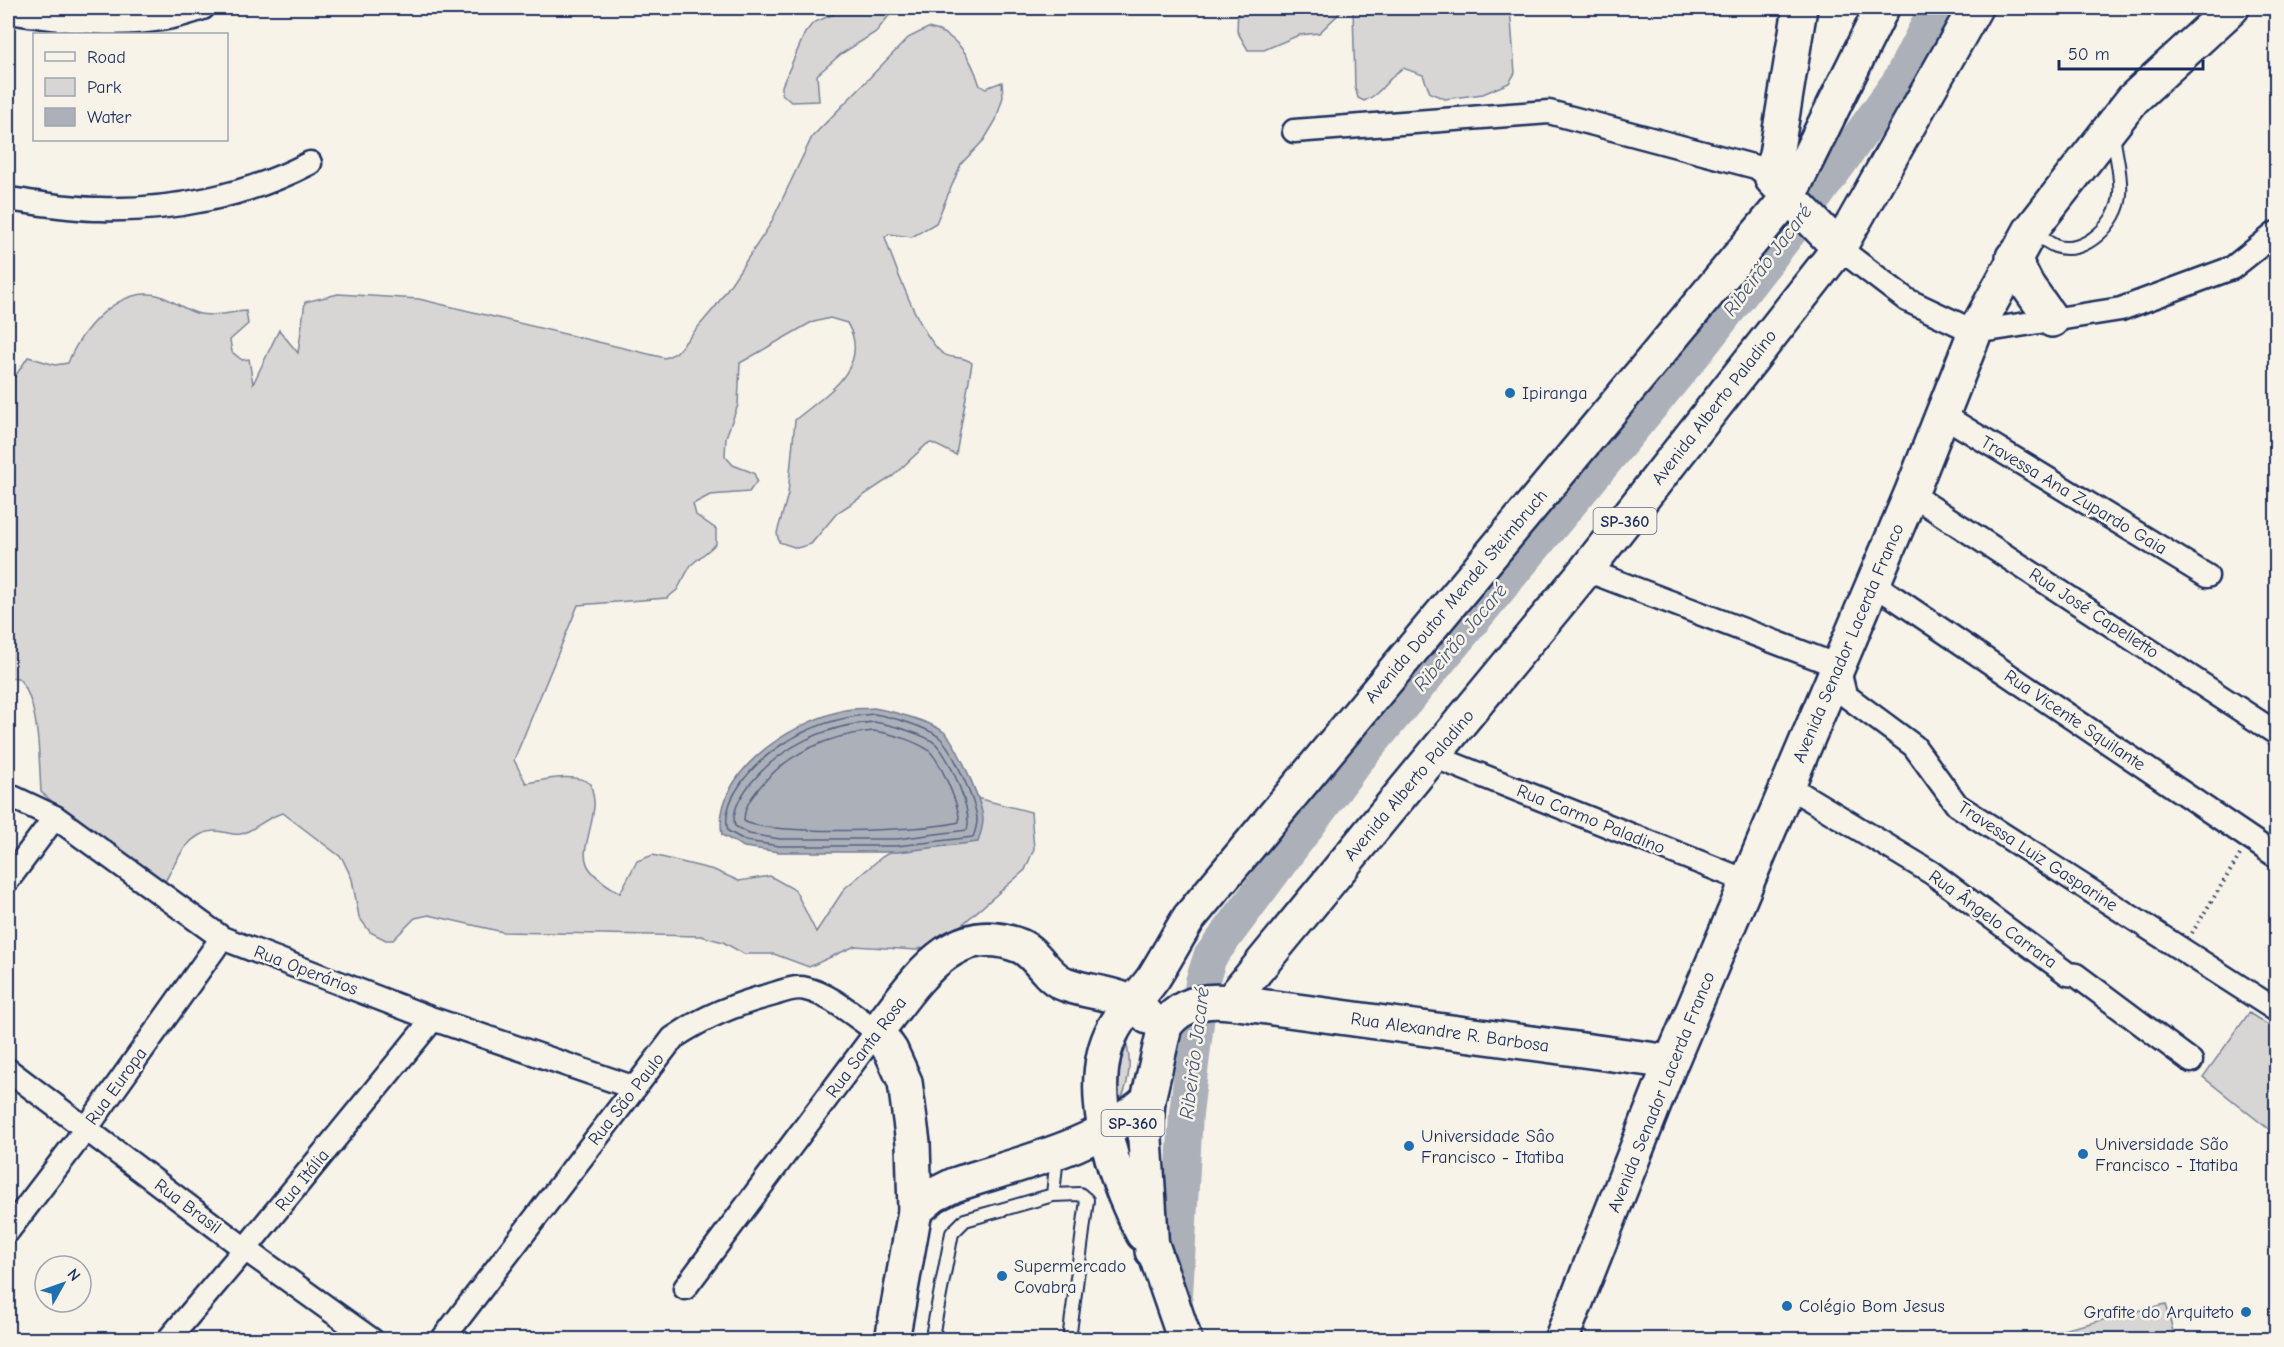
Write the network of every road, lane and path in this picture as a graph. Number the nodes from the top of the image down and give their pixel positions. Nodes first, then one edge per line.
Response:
1 (203, 8) edge
2 (1800, 8) edge
3 (1882, 8) edge
4 (1975, 8) edge
5 (2232, 8) edge
6 (8, 12) edge
7 (2112, 126) junction
8 (1294, 131) dead end
9 (310, 163) dead end
10 (1786, 193) junction
11 (8, 199) edge
12 (2277, 233) edge
13 (1835, 243) junction
14 (2021, 244) junction
15 (2052, 320) junction
16 (1975, 332) junction
17 (1941, 414) junction
18 (1911, 494) junction
19 (1586, 570) junction
20 (2207, 576) dead end
21 (1874, 584) junction
22 (1838, 666) junction
23 (2277, 733) edge
24 (1433, 756) junction
25 (1788, 786) junction
26 (8, 795) edge
27 (55, 817) junction
28 (2250, 839) junction
29 (2277, 856) edge
30 (8, 880) edge
31 (1749, 882) junction
32 (222, 938) junction
33 (2182, 949) junction
34 (1117, 999) junction
35 (1225, 1001) junction
36 (2277, 1011) edge
37 (433, 1018) junction
38 (877, 1031) junction
39 (2191, 1061) dead end
40 (1671, 1062) junction
41 (8, 1070) edge
42 (635, 1088) junction
43 (1141, 1107) junction
44 (86, 1129) junction
45 (1105, 1130) junction
46 (913, 1143) junction
47 (1058, 1151) junction
48 (954, 1185) junction
49 (1053, 1195) junction
50 (915, 1211) junction
51 (8, 1231) edge
52 (245, 1249) junction
53 (1152, 1251) junction
54 (685, 1288) dead end
55 (168, 1340) edge
56 (372, 1340) edge
57 (442, 1340) edge
58 (892, 1340) edge
59 (939, 1340) edge
60 (1069, 1340) edge
61 (1185, 1340) edge
62 (1561, 1340) edge

1 - 6 street
2 - 10 main road
3 - 10 main road, Avenida Doutor Mendel Steimbruch
4 - 13 main road, Avenida Alberto Paladino / SP-360
5 - 7 main road, Avenida Senador Lacerda Franco
7 - 14 main road, Avenida Senador Lacerda Franco
7 - 14 lane
8 - 10 street
9 - 11 street
10 - 13 main road
10 - 34 main road, Avenida Doutor Mendel Steimbruch
12 - 15 street
13 - 16 street
13 - 19 main road, Avenida Alberto Paladino / SP-360
14 - 15 main road
14 - 16 main road, Avenida Senador Lacerda Franco
15 - 16 street
16 - 17 main road, Avenida Senador Lacerda Franco
17 - 18 main road, Avenida Senador Lacerda Franco
17 - 20 street, Travessa Ana Zupardo Gaia
18 - 21 main road, Avenida Senador Lacerda Franco
18 - 23 street, Rua José Capelletto
19 - 22 street
19 - 24 main road, Avenida Alberto Paladino / SP-360
21 - 22 main road, Avenida Senador Lacerda Franco
21 - 28 street, Rua Vicente Squilante
22 - 25 main road, Avenida Senador Lacerda Franco
22 - 33 street, Travessa Luiz Gasparine
24 - 31 street, Rua Carmo Paladino
24 - 35 main road, Avenida Alberto Paladino / SP-360
25 - 31 main road, Avenida Senador Lacerda Franco
25 - 39 street, Rua Ângelo Carrara
26 - 27 street, Rua Operários
27 - 30 street
27 - 32 street, Rua Operários
28 - 29 street, Rua Vicente Squilante
28 - 33 path
31 - 40 main road, Avenida Senador Lacerda Franco
32 - 37 street, Rua Operários
32 - 44 street, Rua Europa
33 - 36 street, Travessa Luiz Gasparine
34 - 38 main road, Rua Santa Rosa
34 - 43 main road, SP-360
34 - 45 main road, Avenida Doutor Mendel Steimbruch
35 - 40 main road, Rua Alexandre R. Barbosa
35 - 43 main road, SP-360
37 - 42 street, Rua Operários
37 - 52 street, Rua Itália
38 - 42 street, Rua São Paulo
38 - 46 main road
38 - 54 street, Rua Santa Rosa
40 - 62 main road, Avenida Senador Lacerda Franco
41 - 44 street, Rua Brasil
42 - 57 street, Rua São Paulo
43 - 45 main road
43 - 53 main road, SP-360
44 - 51 street, Rua Europa
44 - 52 street, Rua Brasil
45 - 47 main road
45 - 53 main road, Avenida Doutor Mendel Steimbruch
46 - 48 main road
46 - 50 main road
47 - 48 main road
47 - 49 lane
48 - 50 main road
49 - 59 lane
49 - 60 lane
50 - 58 main road
52 - 55 street, Rua Itália
52 - 56 street, Rua Brasil
53 - 61 main road, SP-360

